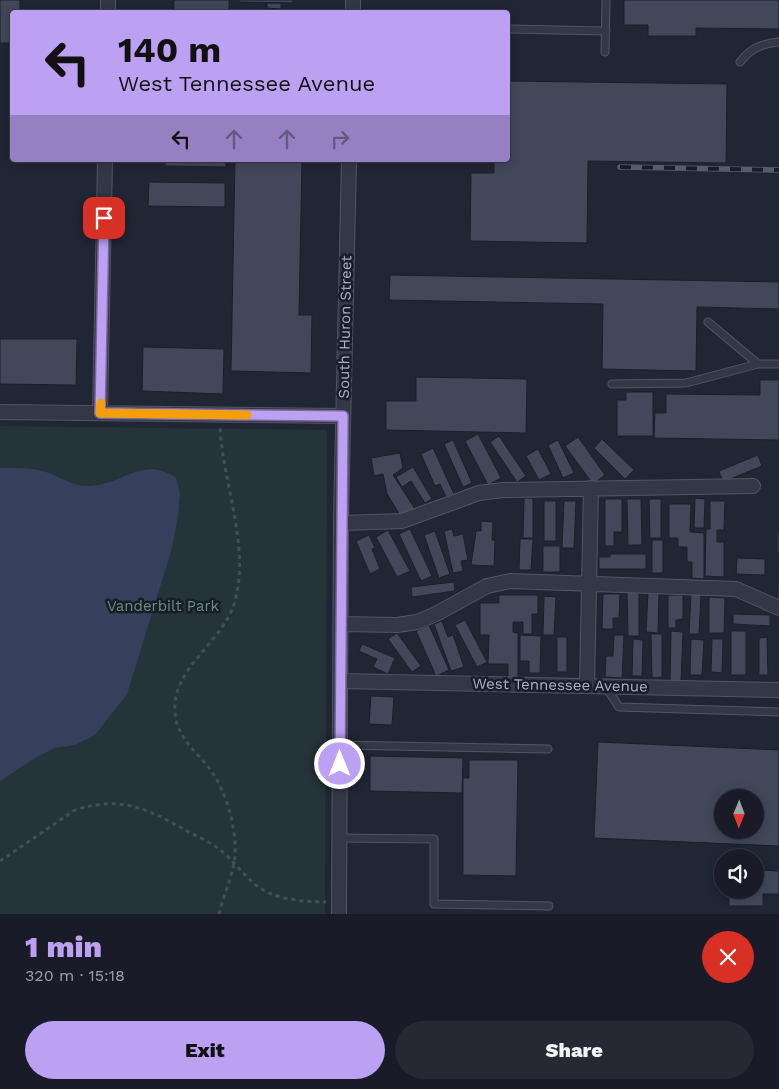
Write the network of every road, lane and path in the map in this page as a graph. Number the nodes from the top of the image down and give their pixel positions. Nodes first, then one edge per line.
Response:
1 (606, 0) edge
2 (510, 29) edge
3 (606, 31) junction
4 (779, 42) edge
5 (605, 52) dead end
6 (740, 62) dead end
7 (105, 162) edge
8 (349, 162) edge
9 (708, 322) dead end
10 (758, 364) junction
11 (779, 364) edge
12 (612, 384) dead end
13 (0, 412) edge
14 (100, 413) junction
15 (219, 415) junction
16 (343, 416) junction
17 (753, 486) dead end
18 (591, 488) junction
19 (341, 523) junction
20 (589, 584) junction
21 (779, 608) edge
22 (341, 624) junction
23 (341, 681) junction
24 (587, 686) junction
25 (606, 686) junction
26 (779, 690) edge
27 (779, 712) edge
28 (340, 745) junction
29 (548, 748) dead end
30 (339, 838) junction
31 (0, 861) edge
32 (234, 863) junction
33 (549, 906) dead end
34 (339, 908) edge
35 (219, 914) edge

1 - 3 lane
2 - 3 lane
3 - 5 lane
4 - 6 lane
7 - 14 street
8 - 16 street, South Huron Street
9 - 10 lane
10 - 11 lane
10 - 12 lane
13 - 14 street
14 - 15 street
15 - 16 street
15 - 32 path
16 - 19 street, South Huron Street
17 - 18 street
18 - 19 street
18 - 20 street
19 - 22 street, South Huron Street
20 - 21 street
20 - 22 street
20 - 24 street
22 - 23 street, South Huron Street
23 - 24 street, West Tennessee Avenue
23 - 28 street, South Huron Street
24 - 25 street, West Tennessee Avenue
25 - 26 street, West Tennessee Avenue
25 - 27 lane
28 - 29 lane
28 - 30 street, South Huron Street
30 - 33 lane
30 - 34 street, South Huron Street
31 - 32 path
32 - 34 path
32 - 35 path

